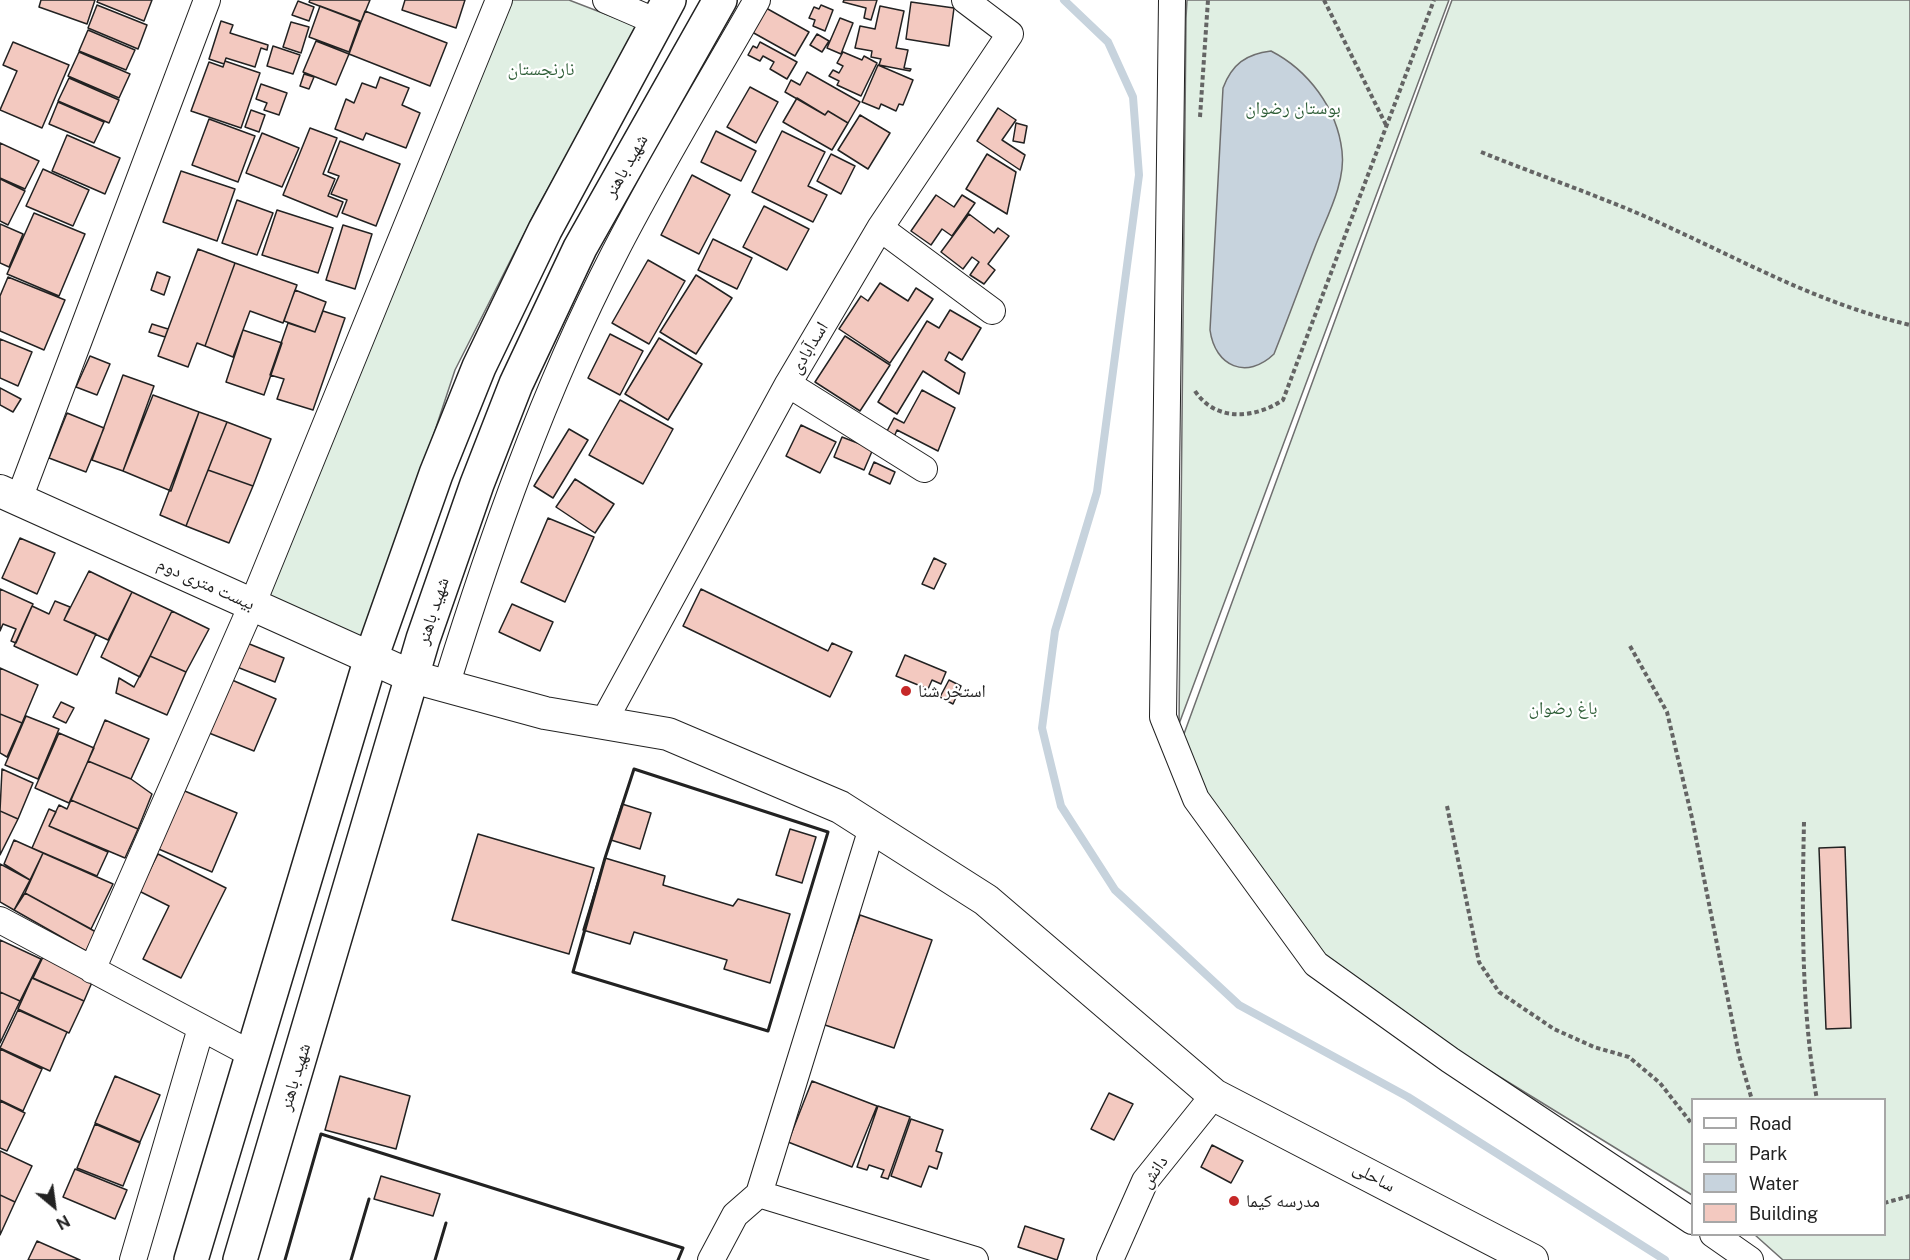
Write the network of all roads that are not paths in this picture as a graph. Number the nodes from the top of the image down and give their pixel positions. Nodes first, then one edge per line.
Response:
1 (207, 0) edge
2 (499, 0) edge
3 (606, 0) edge
4 (720, 0) edge
5 (757, 0) edge
6 (965, 0) edge
7 (1172, 0) edge
8 (663, 11) edge
9 (880, 228) junction
10 (992, 310) dead end
11 (788, 384) junction
12 (924, 469) dead end
13 (10, 495) edge
14 (252, 605) junction
15 (371, 658) junction
16 (413, 677) junction
17 (446, 686) junction
18 (603, 723) junction
19 (872, 828) junction
20 (0, 920) edge
21 (92, 970) junction
22 (201, 1028) junction
23 (251, 1054) junction
24 (1215, 1095) junction
25 (759, 1194) junction
26 (1691, 1220) edge
27 (1716, 1236) edge
28 (133, 1260) edge
29 (191, 1260) edge
30 (240, 1260) edge
31 (711, 1260) edge
32 (975, 1260) edge
33 (1110, 1260) edge
34 (1532, 1260) edge
35 (1750, 1260) edge

1 - 13 street
2 - 14 street
3 - 8 street
4 - 16 main road, شهید باهنر
5 - 17 street
6 - 9 street, اسدآبادی
7 - 26 street
8 - 15 main road
9 - 10 street
9 - 11 street, اسدآبادی
11 - 12 street
11 - 18 street, اسدآبادی
13 - 14 street, بیست متری دوم
14 - 15 street, بیست متری دوم
14 - 21 street
15 - 16 street, بیست متری دوم
15 - 23 main road
16 - 17 street, بیست متری دوم
16 - 30 main road, شهید باهنر
17 - 18 street, بیست متری دوم
18 - 19 street, بیست متری دوم
19 - 24 street, ساحلی
19 - 25 street
20 - 21 street
21 - 22 street
22 - 23 street
22 - 28 street
23 - 29 main road
24 - 33 street, دانش
24 - 34 street, ساحلی
25 - 31 street
25 - 32 street
27 - 35 street

